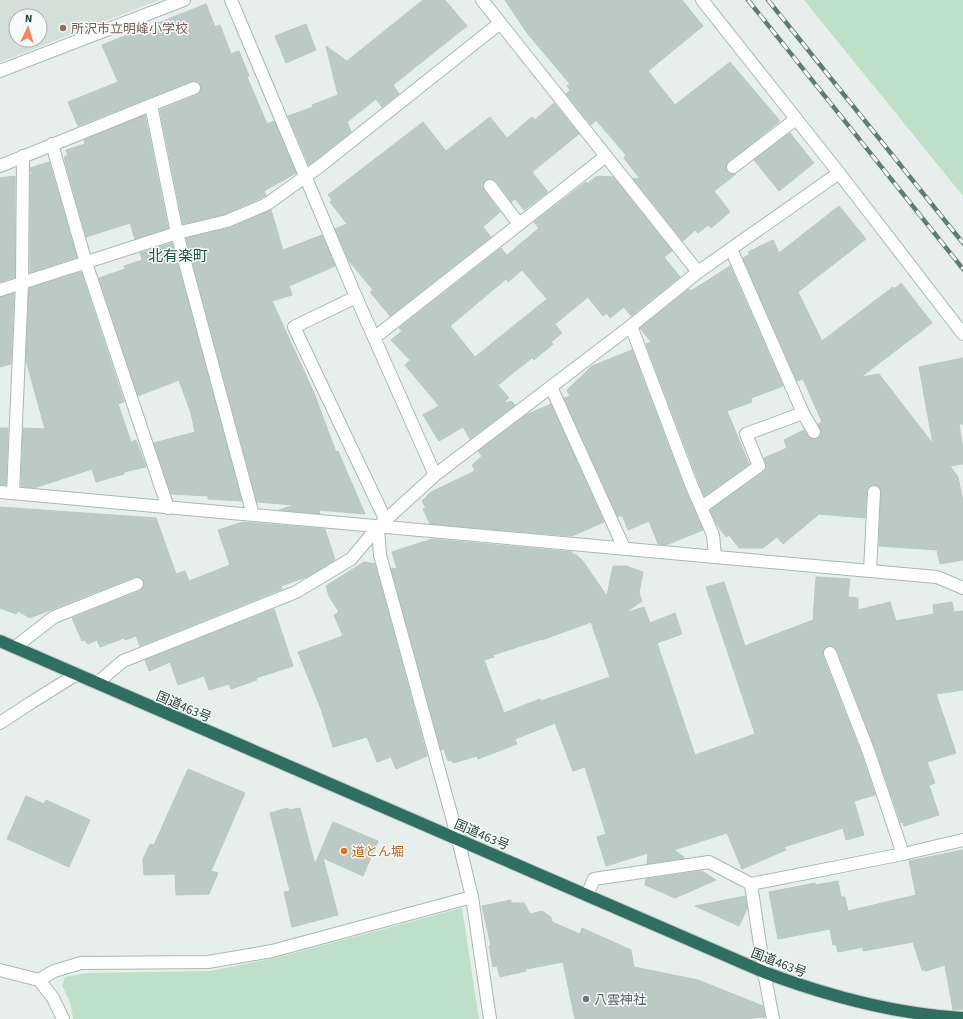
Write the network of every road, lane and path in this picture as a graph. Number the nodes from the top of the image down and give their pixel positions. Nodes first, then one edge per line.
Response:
1 (184, 0) edge
2 (231, 0) edge
3 (702, 0) edge
4 (486, 1) edge
5 (500, 23) junction
6 (0, 71) edge
7 (194, 88) dead end
8 (151, 105) junction
9 (796, 119) junction
10 (52, 144) junction
11 (23, 156) junction
12 (606, 156) junction
13 (0, 166) edge
14 (733, 167) dead end
15 (839, 173) junction
16 (306, 176) junction
17 (490, 186) dead end
18 (519, 224) junction
19 (177, 233) junction
20 (731, 249) junction
21 (86, 263) junction
22 (698, 272) junction
23 (22, 284) junction
24 (0, 290) edge
25 (356, 297) junction
26 (631, 326) junction
27 (963, 334) edge
28 (374, 338) junction
29 (551, 387) junction
30 (803, 413) junction
31 (814, 432) dead end
32 (436, 475) junction
33 (0, 492) edge
34 (874, 492) dead end
35 (13, 493) junction
36 (702, 507) junction
37 (168, 508) junction
38 (253, 514) junction
39 (382, 524) junction
40 (624, 548) junction
41 (715, 556) junction
42 (870, 571) junction
43 (137, 584) dead end
44 (963, 588) edge
45 (0, 640) edge
46 (15, 647) junction
47 (830, 653) dead end
48 (78, 674) junction
49 (96, 683) junction
50 (0, 723) edge
51 (458, 839) junction
52 (963, 840) edge
53 (903, 854) junction
54 (751, 884) junction
55 (587, 895) junction
56 (472, 897) junction
57 (0, 970) edge
58 (764, 972) junction
59 (39, 980) junction
60 (936, 1018) edge
61 (963, 1018) edge
62 (63, 1019) edge
63 (490, 1019) edge
64 (773, 1019) edge

1 - 6 street
2 - 16 street
3 - 9 street
4 - 5 street
5 - 12 street
5 - 16 street
7 - 8 street
8 - 10 street
8 - 19 street
9 - 14 street
9 - 15 street
10 - 11 street
10 - 21 street
11 - 13 street
11 - 23 street
12 - 18 street
12 - 22 street
15 - 20 street
15 - 27 street
16 - 19 street
16 - 25 street
17 - 18 street
18 - 28 street
19 - 21 street
19 - 38 street
20 - 22 street
20 - 30 street
21 - 23 street
21 - 37 street
22 - 26 street
23 - 24 street
23 - 35 street
25 - 28 street
25 - 39 street
26 - 29 street
26 - 36 street
28 - 32 street
29 - 32 street
29 - 40 street
30 - 31 street
30 - 36 street
32 - 39 street
33 - 35 street
34 - 42 street
35 - 37 street
36 - 41 street
37 - 38 street
38 - 39 street
39 - 40 street
39 - 49 street
39 - 51 street
40 - 41 street
41 - 42 street
42 - 44 street
43 - 46 street
45 - 46 highway, 国道463号
46 - 48 highway, 国道463号
47 - 53 street
48 - 49 highway, 国道463号
48 - 50 street
49 - 51 highway, 国道463号
51 - 55 highway, 国道463号
51 - 56 street
52 - 53 street
53 - 54 street
54 - 55 street
54 - 58 street
55 - 58 highway, 国道463号
56 - 59 street
56 - 63 street
57 - 59 street
58 - 60 highway, 国道463号
58 - 64 street
59 - 62 street
60 - 61 highway, 国道463号

